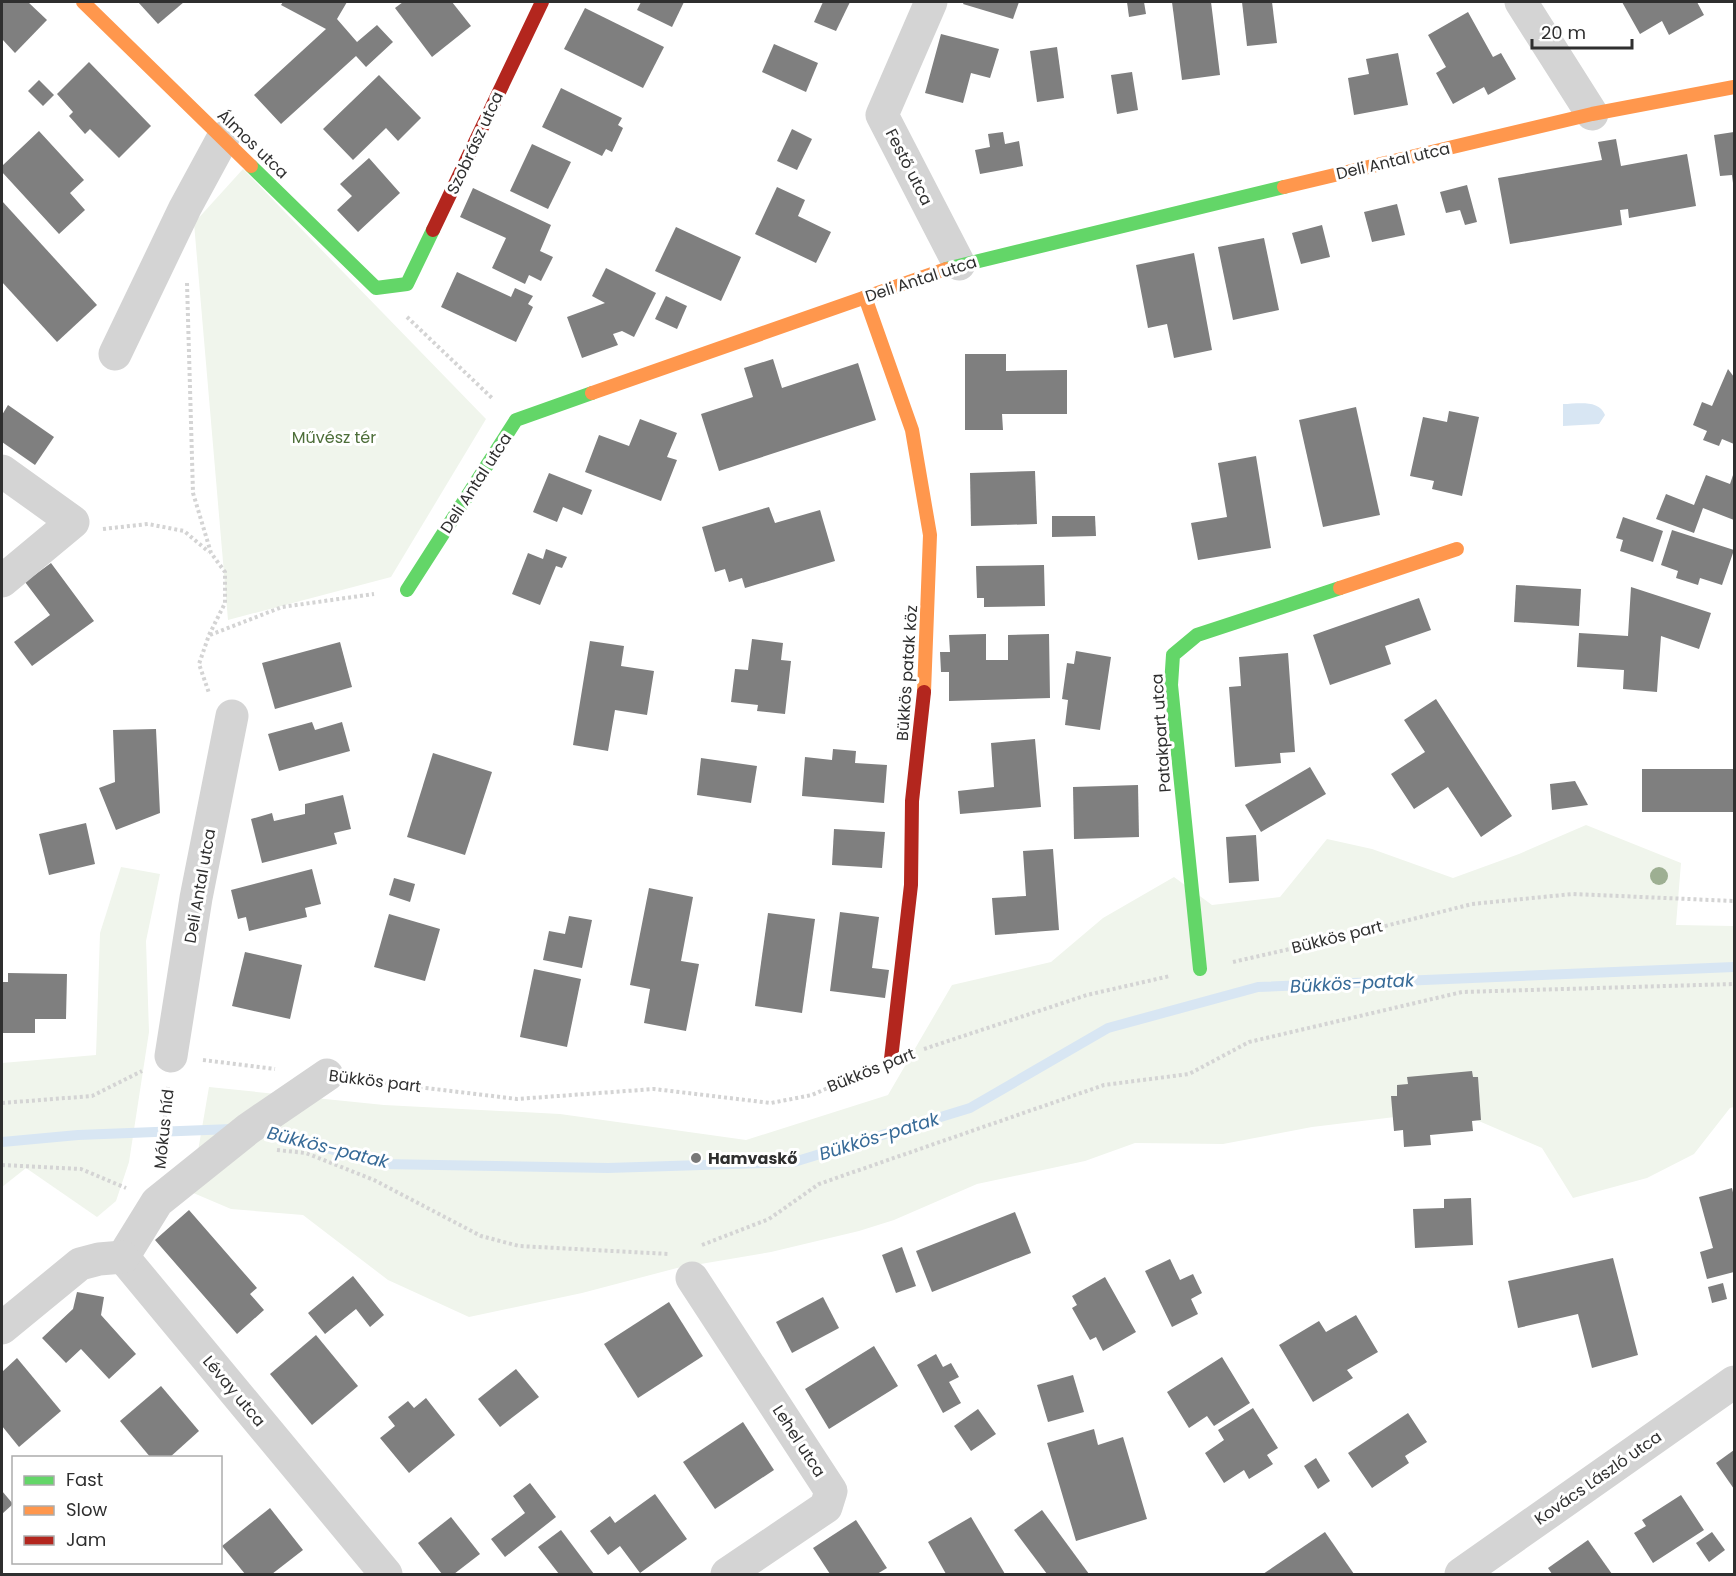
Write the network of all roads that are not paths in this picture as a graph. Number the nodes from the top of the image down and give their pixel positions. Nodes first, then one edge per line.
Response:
1 (83, 2) edge
2 (542, 2) edge
3 (931, 2) edge
4 (1521, 2) edge
5 (1734, 87) edge
6 (1592, 114) junction
7 (223, 138) junction
8 (959, 264) junction
9 (376, 288) joint
10 (865, 297) junction
11 (115, 354) dead end
12 (2, 471) edge
13 (1457, 549) dead end
14 (2, 580) edge
15 (407, 590) road end
16 (232, 716) road end
17 (1200, 969) road end
18 (171, 1056) road end
19 (891, 1059) road end
20 (327, 1076) road end
21 (123, 1257) junction
22 (688, 1260) road end
23 (2, 1328) edge
24 (1734, 1382) edge
25 (1475, 1571) edge
26 (386, 1575) edge
27 (728, 1575) edge

1 - 7 street, Álmos utca
2 - 9 street, Szobrász utca
3 - 8 street, Festő utca
4 - 6 street
5 - 6 street, Deli Antal utca
6 - 8 street, Deli Antal utca
7 - 9 street, Álmos utca
7 - 11 street
8 - 10 street, Deli Antal utca
10 - 15 street, Deli Antal utca
10 - 19 street, Bükkös patak köz
12 - 14 street
13 - 17 street, Patakpart utca
16 - 18 street, Deli Antal utca
20 - 21 street
21 - 23 street
21 - 26 street, Lévay utca
22 - 27 street, Lehel utca
24 - 25 street, Kovács László utca

